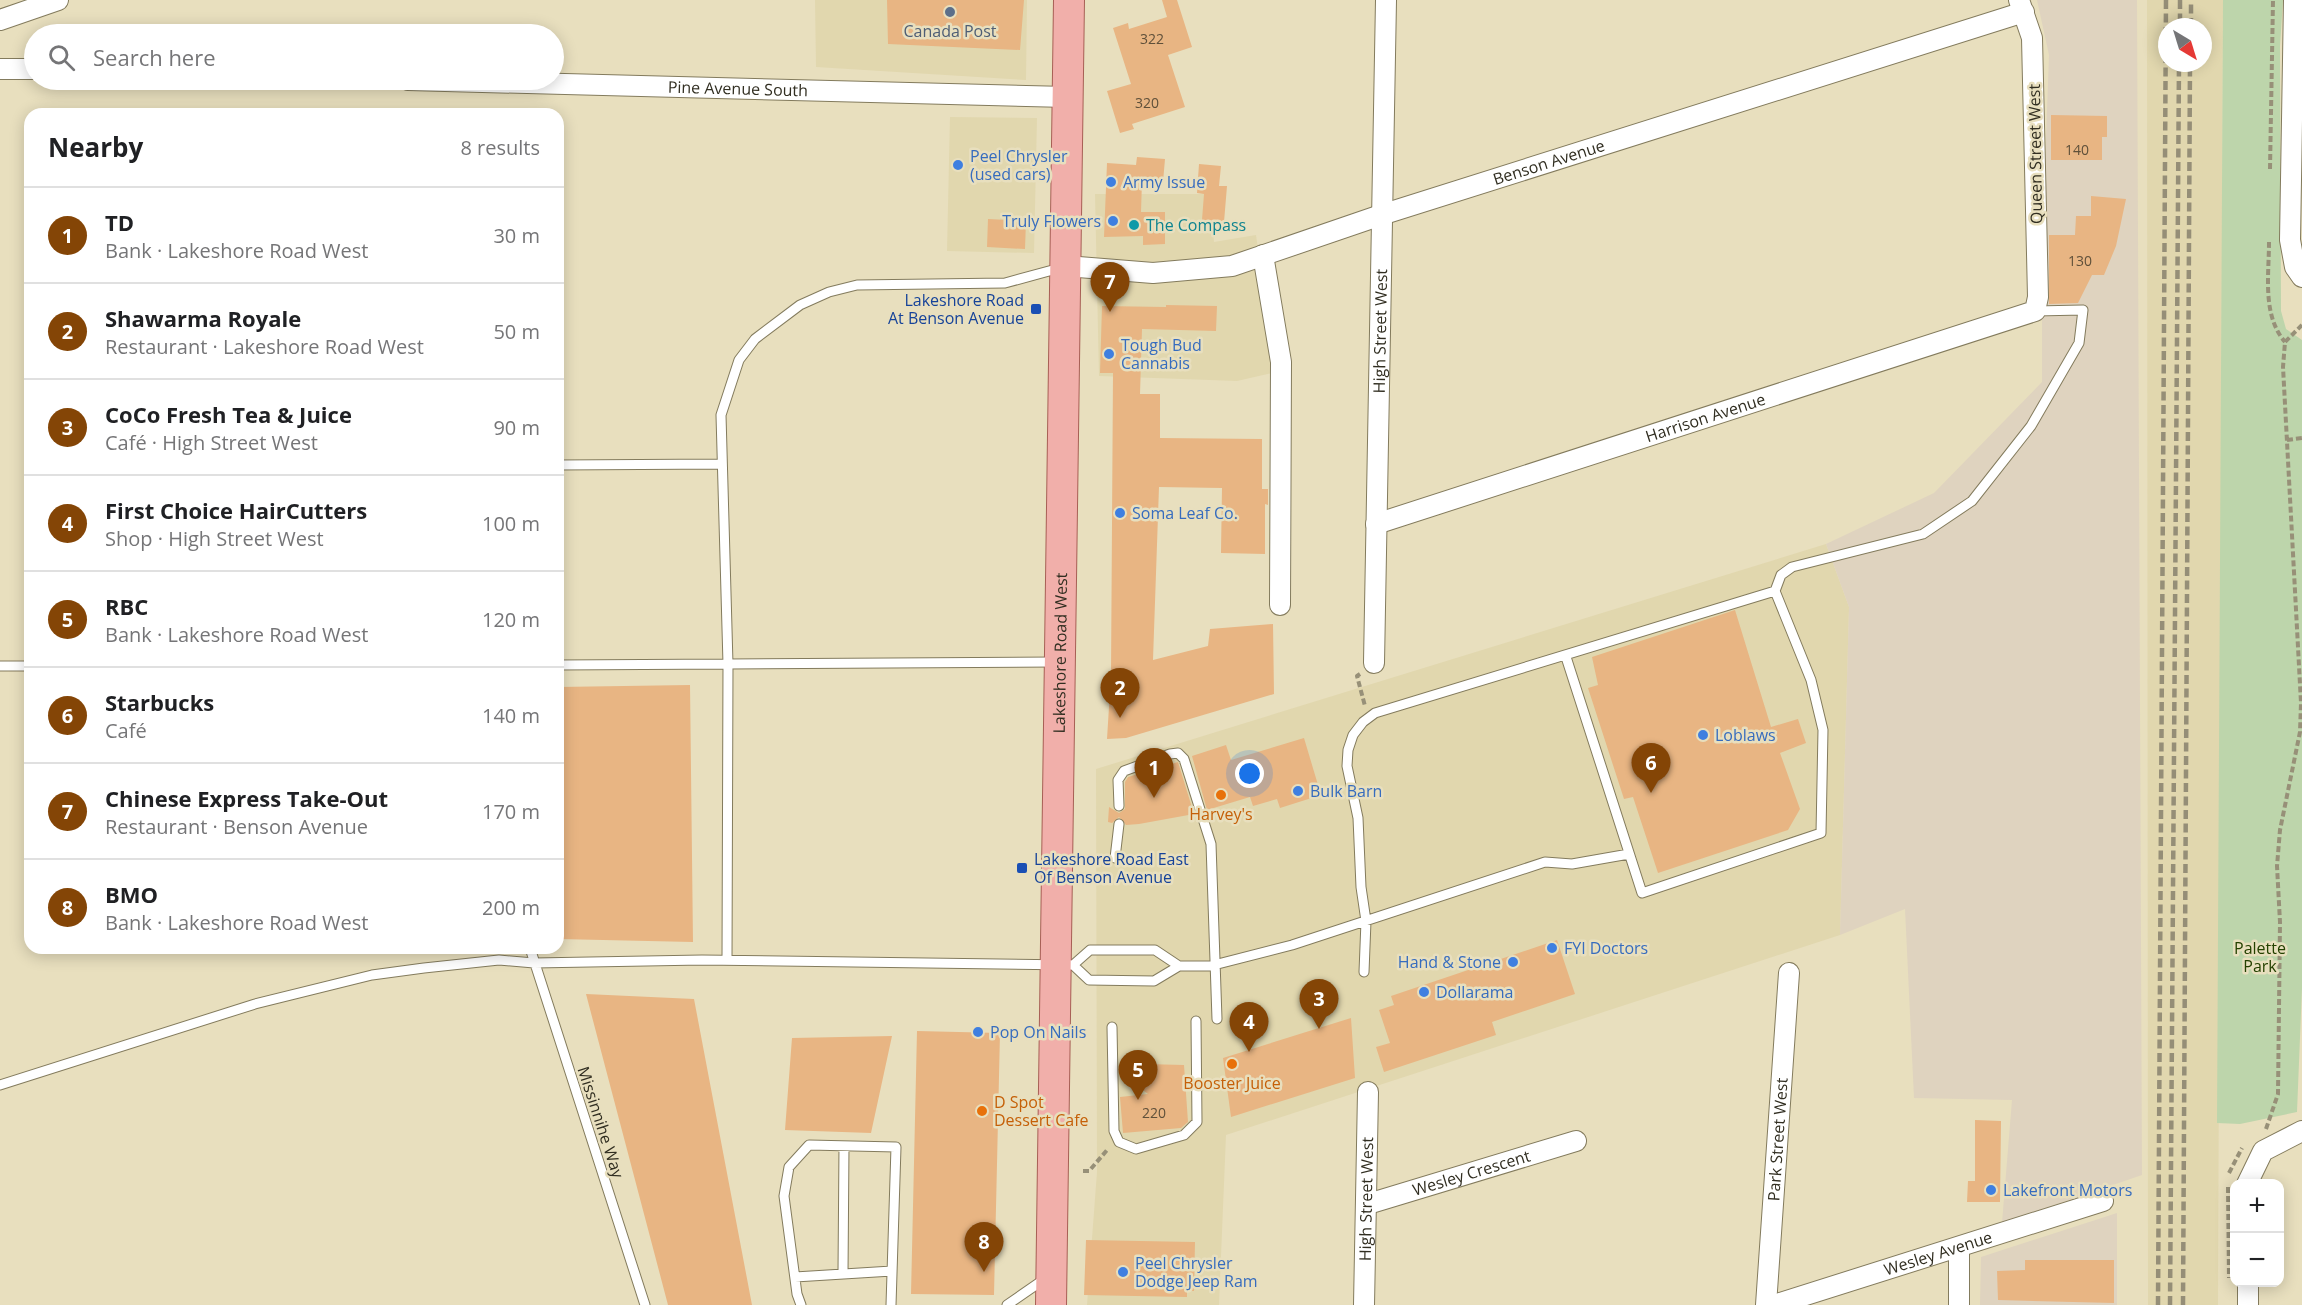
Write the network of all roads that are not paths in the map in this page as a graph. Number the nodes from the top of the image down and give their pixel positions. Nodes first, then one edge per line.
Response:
1 (58, 0) edge
2 (1069, 0) edge
3 (1386, 0) edge
4 (2295, 0) edge
5 (2021, 6) edge
6 (0, 20) edge
7 (0, 69) edge
8 (24, 69) edge
9 (564, 84) edge
10 (1067, 97) junction
11 (1381, 215) junction
12 (1263, 255) junction
13 (1065, 266) junction
14 (2302, 277) edge
15 (2035, 311) junction
16 (722, 464) junction
17 (564, 465) edge
18 (1376, 524) junction
19 (1775, 591) junction
20 (1280, 605) dead end
21 (1566, 657) junction
22 (1061, 662) junction
23 (1374, 663) road end
24 (728, 664) junction
25 (564, 665) edge
26 (0, 666) edge
27 (24, 666) edge
28 (1119, 806) dead end
29 (1119, 824) dead end
30 (1629, 854) junction
31 (1115, 858) dead end
32 (1366, 921) junction
33 (532, 954) edge
34 (727, 960) junction
35 (534, 963) junction
36 (1215, 964) junction
37 (1065, 965) junction
38 (1179, 966) junction
39 (1364, 972) dead end
40 (1788, 973) dead end
41 (1217, 1019) dead end
42 (1196, 1021) dead end
43 (1112, 1027) dead end
44 (0, 1084) edge
45 (1368, 1092) dead end
46 (2302, 1131) edge
47 (1576, 1142) dead end
48 (844, 1146) junction
49 (2249, 1179) edge
50 (2103, 1201) dead end
51 (1368, 1204) junction
52 (1959, 1248) junction
53 (892, 1271) junction
54 (843, 1274) junction
55 (1050, 1275) junction
56 (795, 1277) junction
57 (2240, 1287) edge
58 (645, 1305) edge
59 (801, 1305) edge
60 (891, 1305) edge
61 (1008, 1305) edge
62 (1051, 1305) edge
63 (1364, 1305) edge
64 (1766, 1305) edge
65 (1774, 1305) edge
66 (1959, 1305) edge
67 (2248, 1305) edge

1 - 6 street
2 - 10 main road, Lakeshore Road West
3 - 11 street, High Street West
4 - 14 street
5 - 11 street, Benson Avenue
5 - 15 street, Queen Street West
7 - 8 street
9 - 10 street, Pine Avenue South
10 - 13 main road, Lakeshore Road West
11 - 12 street, Benson Avenue
11 - 18 street, High Street West
12 - 13 street, Benson Avenue
12 - 20 street
13 - 16 lane
13 - 22 main road, Lakeshore Road West
15 - 18 street, Harrison Avenue
15 - 19 lane
16 - 17 lane
16 - 24 lane
18 - 23 street, High Street West
19 - 21 lane
19 - 30 lane
21 - 30 lane
21 - 32 lane
22 - 24 lane
22 - 37 main road, Lakeshore Road West
24 - 25 lane
24 - 34 lane
26 - 27 lane
28 - 36 lane
29 - 31 lane
30 - 32 lane
32 - 36 lane
32 - 39 lane
33 - 35 lane, Missinnihe Way
34 - 35 lane
34 - 37 lane
35 - 44 lane
35 - 58 lane, Missinnihe Way
36 - 38 lane
36 - 41 lane
37 - 38 lane
37 - 38 lane
37 - 55 main road, Lakeshore Road West
40 - 64 street, Park Street West
42 - 43 lane
45 - 51 street, High Street West
46 - 49 street
47 - 51 street, Wesley Crescent
48 - 53 lane
48 - 54 lane
48 - 56 lane
50 - 52 street, Wesley Avenue
51 - 63 street, High Street West
52 - 65 street, Wesley Avenue
52 - 66 street
53 - 54 lane
53 - 60 lane
54 - 56 lane
55 - 61 lane
55 - 62 main road, Lakeshore Road West
56 - 59 lane
57 - 67 street

